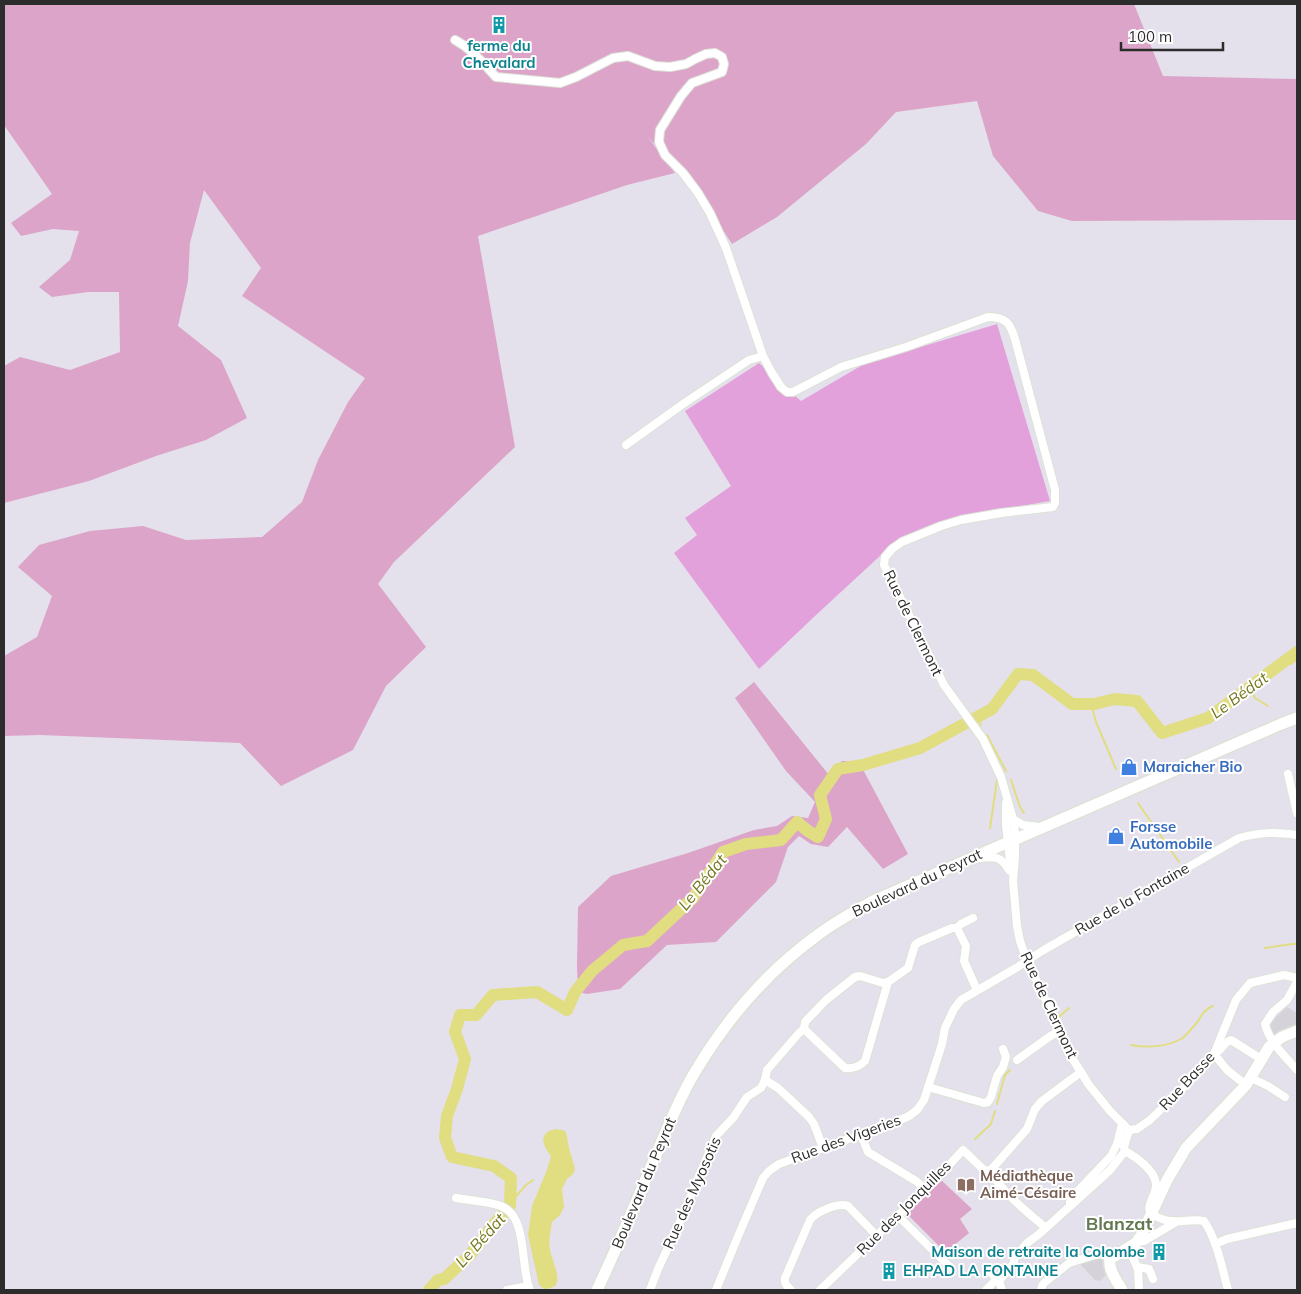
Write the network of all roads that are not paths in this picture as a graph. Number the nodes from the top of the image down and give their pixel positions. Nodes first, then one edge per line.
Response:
1 (455, 40) dead end
2 (763, 356) junction
3 (626, 445) dead end
4 (1297, 718) edge
5 (1297, 724) edge
6 (1243, 741) junction
7 (1288, 774) dead end
8 (1006, 791) junction
9 (1297, 812) edge
10 (1013, 819) junction
11 (1042, 827) junction
12 (1297, 835) edge
13 (1011, 841) junction
14 (967, 860) junction
15 (1011, 872) junction
16 (1013, 881) junction
17 (973, 918) dead end
18 (958, 928) junction
19 (1027, 961) junction
20 (1297, 978) edge
21 (888, 982) junction
22 (1297, 982) edge
23 (978, 990) junction
24 (804, 1029) junction
25 (1059, 1031) junction
26 (1297, 1031) edge
27 (1274, 1043) junction
28 (1003, 1049) dead end
29 (1214, 1054) junction
30 (1261, 1059) junction
31 (1018, 1060) dead end
32 (1297, 1070) edge
33 (1081, 1072) junction
34 (765, 1080) junction
35 (1249, 1081) junction
36 (928, 1087) junction
37 (1285, 1097) dead end
38 (1122, 1124) junction
39 (1129, 1130) junction
40 (861, 1135) junction
41 (823, 1148) junction
42 (1125, 1152) junction
43 (990, 1171) junction
44 (925, 1188) junction
45 (456, 1198) dead end
46 (1070, 1206) junction
47 (1152, 1213) junction
48 (898, 1216) junction
49 (1176, 1222) junction
50 (1297, 1223) edge
51 (1046, 1228) junction
52 (877, 1236) junction
53 (1215, 1244) junction
54 (1132, 1245) junction
55 (1110, 1259) junction
56 (1137, 1267) junction
57 (951, 1268) dead end
58 (987, 1270) dead end
59 (1153, 1279) dead end
60 (999, 1281) junction
61 (529, 1288) edge
62 (718, 1289) edge
63 (507, 1290) edge
64 (597, 1290) edge
65 (650, 1290) edge
66 (791, 1290) edge
67 (820, 1290) edge
68 (986, 1290) edge
69 (1002, 1290) edge
70 (1041, 1290) edge
71 (1122, 1290) edge
72 (1139, 1290) edge
73 (1228, 1290) edge

1 - 2 street
2 - 3 street
2 - 8 street, Rue de Clermont
4 - 6 main road, Boulevard du Peyrat
5 - 6 main road, Boulevard du Peyrat
6 - 11 main road, Boulevard du Peyrat
7 - 9 street
8 - 10 street, Rue de Clermont
8 - 13 street
10 - 11 street
10 - 13 street, Rue de Clermont
11 - 13 main road, Boulevard du Peyrat
12 - 19 street, Rue de la Fontaine
13 - 14 main road, Boulevard du Peyrat
13 - 15 street, Rue de Clermont
13 - 16 street, Rue de Clermont
14 - 15 street
14 - 64 main road, Boulevard du Peyrat
15 - 16 street, Rue de Clermont
16 - 19 street, Rue de Clermont
17 - 18 street
18 - 21 street
18 - 23 street
19 - 23 street, Rue des Vigeries
19 - 25 street, Rue de Clermont
20 - 29 street, Rue Basse
21 - 24 street, Rue des Myosotis
21 - 24 street
22 - 27 street
23 - 36 street, Rue des Vigeries
24 - 34 street, Rue des Myosotis
25 - 31 street
25 - 33 street, Rue de Clermont
26 - 27 main road
27 - 30 main road
27 - 32 street
28 - 36 street
29 - 30 street
29 - 35 street
29 - 39 street, Rue Basse
30 - 35 main road
33 - 38 street, Rue de Clermont
33 - 43 street
34 - 41 street
34 - 65 street, Rue des Myosotis
35 - 37 street
35 - 47 main road
36 - 40 street, Rue des Vigeries
38 - 39 street, Rue de Clermont
38 - 46 street
39 - 42 street
40 - 41 street, Rue des Vigeries
40 - 44 street
41 - 62 street, Rue des Vigeries
42 - 46 street
42 - 47 street
43 - 44 street, Rue des Jonquilles
43 - 51 street
44 - 48 street, Rue des Jonquilles
45 - 61 street
46 - 51 street
47 - 49 street
47 - 54 main road
48 - 52 street, Rue des Jonquilles
48 - 57 street
49 - 53 street
49 - 54 street
50 - 53 street
51 - 60 street
52 - 66 street
52 - 67 street, Rue des Jonquilles
53 - 73 street
54 - 55 main road
54 - 56 street
55 - 70 street
55 - 71 main road
56 - 59 street
56 - 72 street
58 - 60 street
60 - 68 street
60 - 69 street
61 - 63 street

